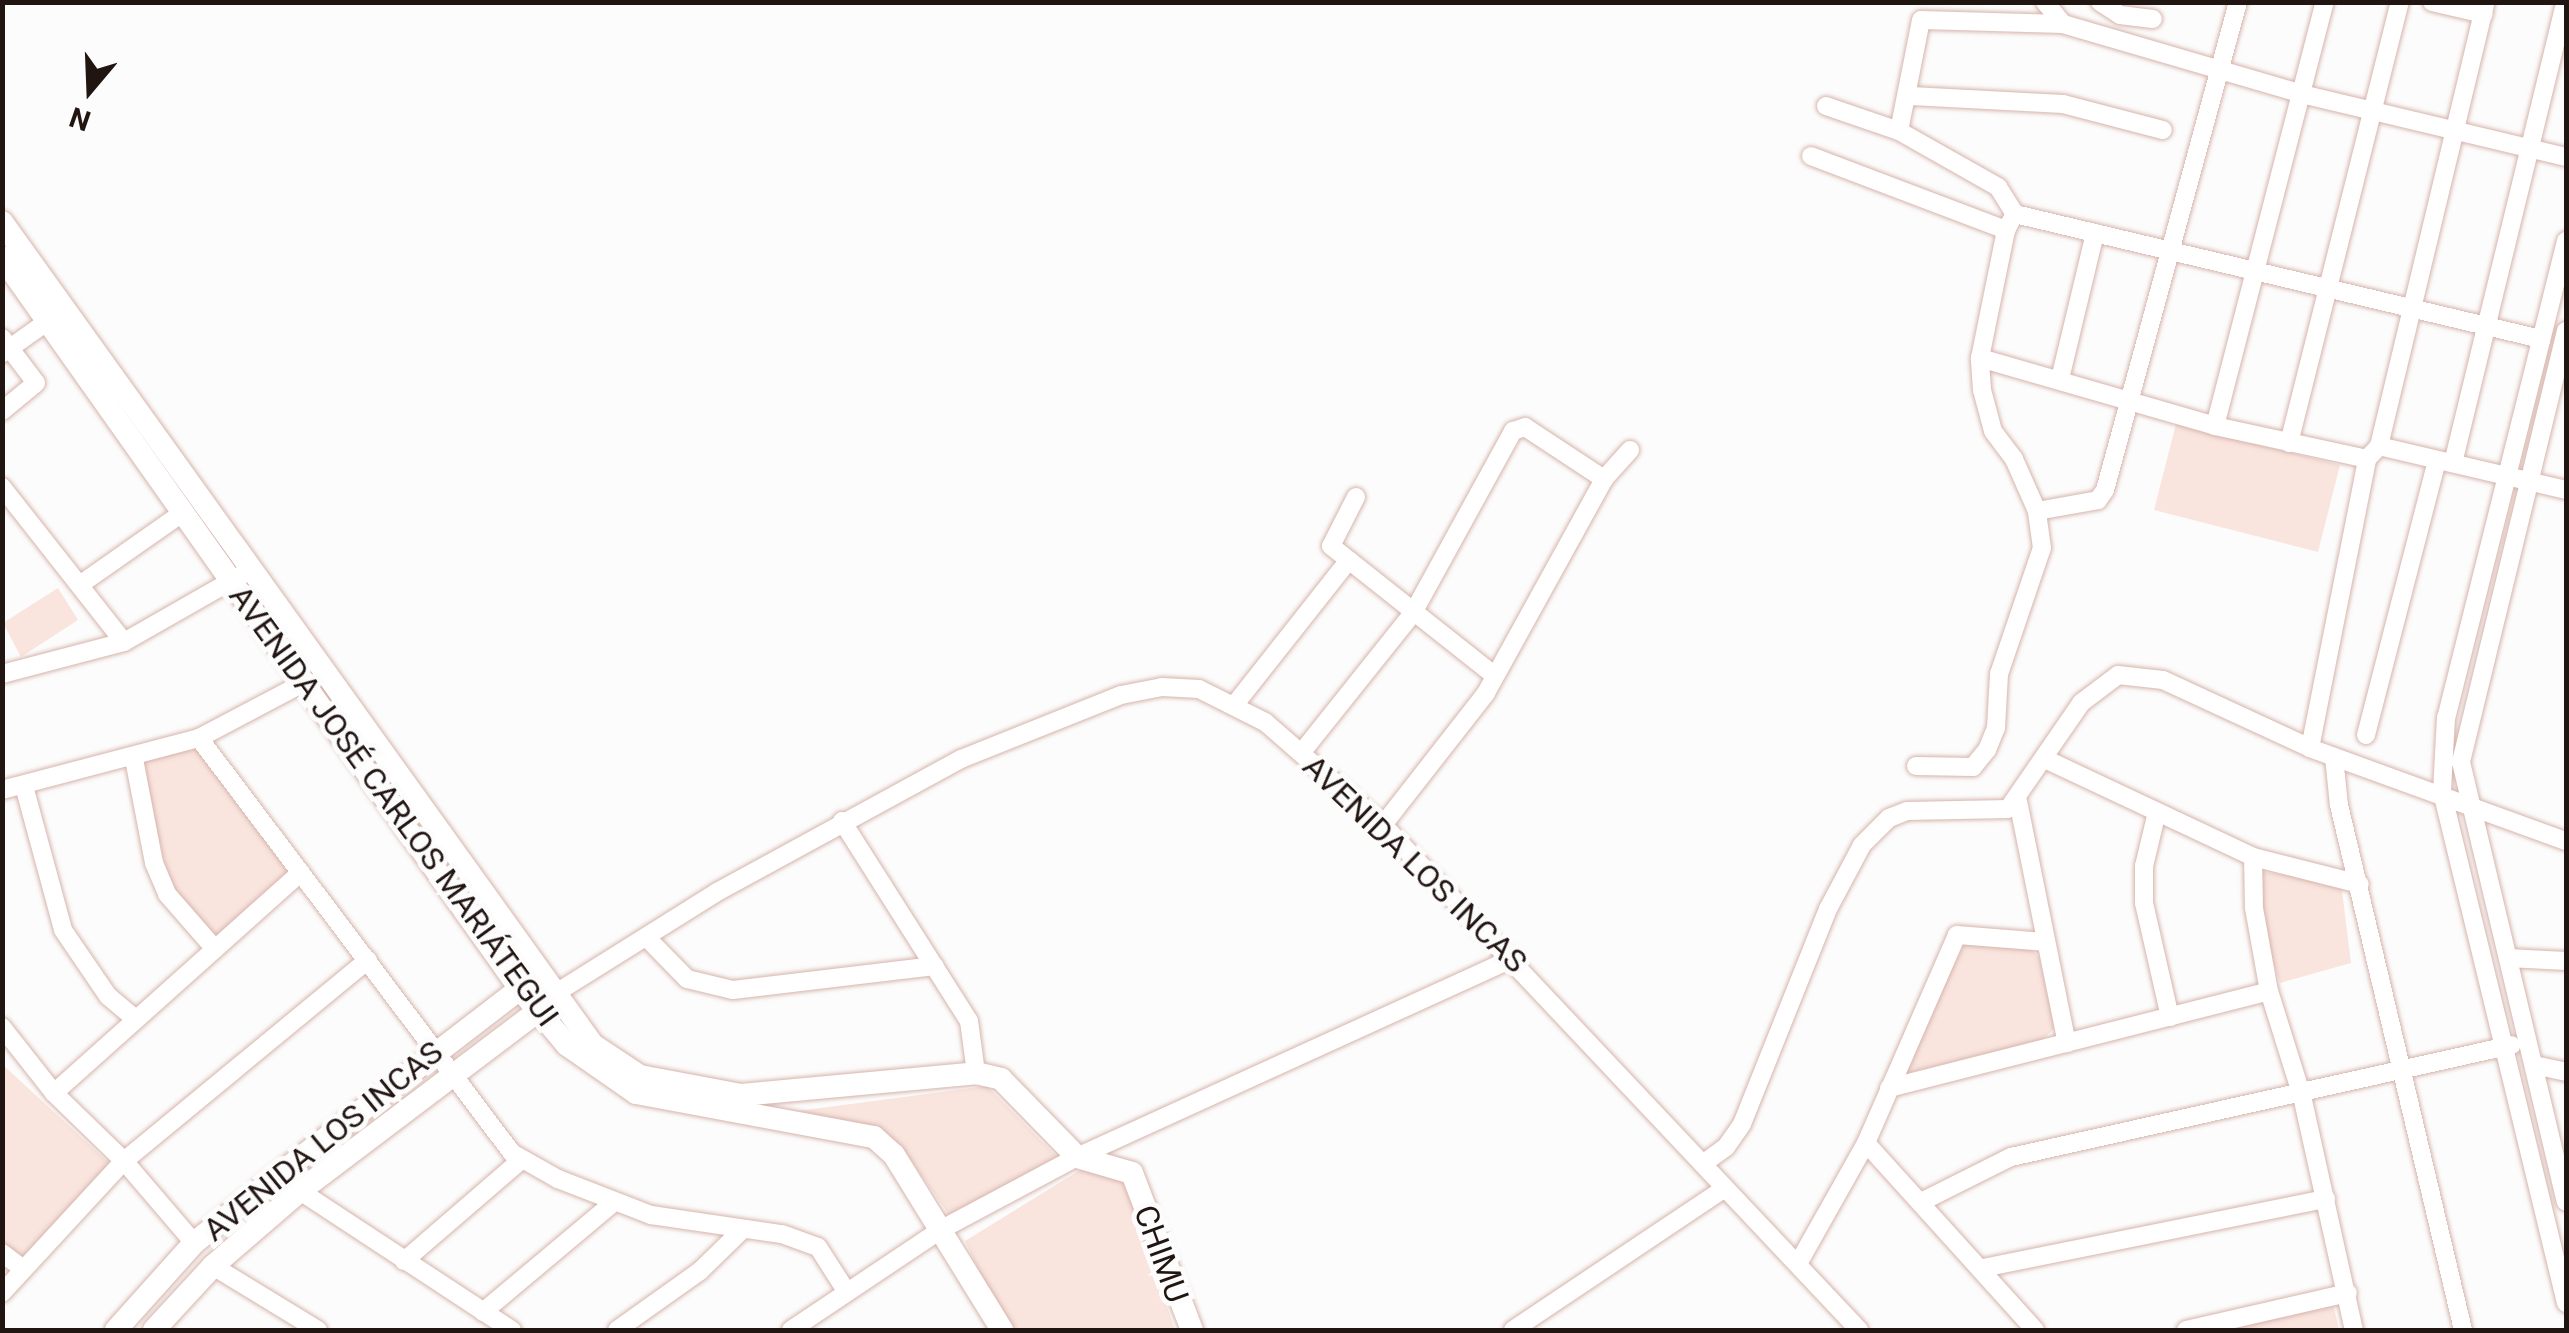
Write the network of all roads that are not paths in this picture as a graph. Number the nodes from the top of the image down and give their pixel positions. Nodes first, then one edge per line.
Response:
1 (2046, 2) edge
2 (2100, 2) edge
3 (2238, 2) edge
4 (2325, 2) edge
5 (2400, 2) edge
6 (2432, 2) edge
7 (2564, 2) edge
8 (2485, 8) edge
9 (2157, 11) edge
10 (2063, 24) junction
11 (2156, 50) junction
12 (2221, 68) junction
13 (2302, 94) junction
14 (1911, 96) junction
15 (1826, 106) dead end
16 (2375, 112) junction
17 (2163, 130) dead end
18 (1899, 131) junction
19 (2459, 131) junction
20 (2530, 147) junction
21 (1812, 156) dead end
22 (2566, 157) edge
23 (2, 222) edge
24 (2010, 222) junction
25 (2095, 233) junction
26 (2566, 241) edge
27 (2174, 251) junction
28 (2, 257) edge
29 (2254, 272) junction
30 (2332, 288) junction
31 (2414, 309) junction
32 (57, 315) junction
33 (2486, 326) junction
34 (2542, 339) junction
35 (2565, 341) edge
36 (5, 347) edge
37 (1980, 358) junction
38 (2060, 379) junction
39 (2134, 403) junction
40 (2, 411) edge
41 (2215, 426) junction
42 (2289, 443) junction
43 (1630, 450) dead end
44 (2373, 452) junction
45 (2444, 461) junction
46 (2506, 476) junction
47 (1604, 478) junction
48 (2528, 482) junction
49 (2, 487) edge
50 (2566, 490) edge
51 (1356, 497) dead end
52 (2037, 510) junction
53 (182, 513) junction
54 (1349, 560) junction
55 (241, 576) junction
56 (81, 584) junction
57 (1413, 612) junction
58 (124, 642) junction
59 (2, 674) edge
60 (1495, 676) junction
61 (307, 681) junction
62 (1236, 703) junction
63 (2366, 734) dead end
64 (199, 738) junction
65 (2310, 748) junction
66 (1302, 752) junction
67 (2334, 757) junction
68 (134, 759) junction
69 (2045, 759) junction
70 (1916, 766) dead end
71 (24, 786) junction
72 (2, 790) edge
73 (2442, 792) junction
74 (2018, 800) junction
75 (2470, 803) junction
76 (2157, 812) junction
77 (842, 821) junction
78 (1383, 825) junction
79 (2566, 841) edge
80 (2253, 857) junction
81 (301, 872) junction
82 (2360, 884) junction
83 (649, 940) junction
84 (2045, 942) junction
85 (215, 948) junction
86 (2508, 958) junction
87 (1512, 959) junction
88 (368, 960) junction
89 (2566, 962) edge
90 (935, 966) junction
91 (520, 989) junction
92 (2269, 992) junction
93 (545, 1002) junction
94 (2170, 1017) junction
95 (135, 1019) junction
96 (2, 1027) edge
97 (2530, 1042) junction
98 (2067, 1043) junction
99 (2503, 1046) junction
100 (436, 1050) junction
101 (2534, 1065) junction
102 (2404, 1070) junction
103 (2566, 1072) edge
104 (976, 1073) junction
105 (454, 1074) junction
106 (1889, 1088) junction
107 (54, 1093) junction
108 (2302, 1096) junction
109 (1866, 1143) junction
110 (1077, 1157) junction
111 (522, 1159) junction
112 (124, 1161) junction
113 (1704, 1163) junction
114 (1724, 1188) junction
115 (300, 1191) junction
116 (2566, 1198) edge
117 (2326, 1199) junction
118 (614, 1202) junction
119 (1922, 1202) junction
120 (2542, 1203) junction
121 (942, 1229) junction
122 (742, 1230) junction
123 (194, 1243) junction
124 (2, 1253) edge
125 (404, 1261) junction
126 (1799, 1262) junction
127 (213, 1266) junction
128 (1983, 1268) junction
129 (23, 1269) junction
130 (845, 1289) junction
131 (2348, 1293) junction
132 (2, 1294) edge
133 (2566, 1303) edge
134 (483, 1312) junction
135 (116, 1330) edge
136 (154, 1330) edge
137 (318, 1330) edge
138 (512, 1330) edge
139 (617, 1330) edge
140 (792, 1330) edge
141 (1002, 1330) edge
142 (1192, 1330) edge
143 (1513, 1330) edge
144 (1859, 1330) edge
145 (2036, 1330) edge
146 (2186, 1330) edge
147 (2354, 1330) edge
148 (2463, 1330) edge

1 - 10 street
2 - 9 street
3 - 12 street
4 - 13 street
5 - 16 street
6 - 8 street
7 - 20 street
8 - 19 street
9 - 11 street
10 - 11 street
10 - 14 street
11 - 12 street
12 - 13 street
12 - 27 street
13 - 16 street
13 - 29 street
14 - 17 street
14 - 18 street
15 - 18 street
16 - 19 street
16 - 30 street
18 - 24 street
19 - 20 street
19 - 31 street
20 - 22 street
20 - 33 street
21 - 24 street
23 - 32 main road, AVENIDA JOSÉ CARLOS MARIÁTEGUI
24 - 25 street
24 - 37 street
25 - 27 street
25 - 38 street
26 - 34 street
27 - 29 street
27 - 39 street
28 - 32 main road, AVENIDA JOSÉ CARLOS MARIÁTEGUI
29 - 30 street
29 - 41 street
30 - 31 street
30 - 42 street
31 - 33 street
31 - 44 street
32 - 36 street
32 - 53 main road, AVENIDA JOSÉ CARLOS MARIÁTEGUI
32 - 55 main road, AVENIDA JOSÉ CARLOS MARIÁTEGUI
33 - 34 street
33 - 45 street
34 - 46 street
35 - 48 street
36 - 40 street
37 - 38 street
37 - 52 street
38 - 39 street
39 - 41 street
39 - 52 street
41 - 42 street
42 - 44 street
43 - 47 street
44 - 45 street
44 - 65 street
45 - 46 street
45 - 63 street
46 - 48 street
46 - 73 street
47 - 57 street
47 - 60 street
48 - 50 street
48 - 75 street
49 - 56 street
51 - 54 street
52 - 70 street
53 - 55 main road, AVENIDA JOSÉ CARLOS MARIÁTEGUI
53 - 56 street
54 - 57 street
54 - 62 street
55 - 58 street
55 - 61 main road, AVENIDA JOSÉ CARLOS MARIÁTEGUI
55 - 93 main road, AVENIDA JOSÉ CARLOS MARIÁTEGUI
56 - 58 street
57 - 60 street
57 - 66 street
58 - 59 street
60 - 78 street
61 - 64 street
61 - 91 main road, AVENIDA JOSÉ CARLOS MARIÁTEGUI
62 - 66 street, AVENIDA LOS INCAS
62 - 77 street, AVENIDA LOS INCAS
64 - 68 street
64 - 81 street
65 - 67 street
65 - 69 street
66 - 78 street, AVENIDA LOS INCAS
67 - 73 street
67 - 82 street
68 - 71 street
68 - 85 street
69 - 74 street
69 - 76 street
71 - 72 street
71 - 95 street
73 - 75 street
73 - 99 street
74 - 84 street
74 - 113 street
75 - 79 street
75 - 86 street
76 - 80 street
76 - 94 street
77 - 83 street, AVENIDA LOS INCAS
77 - 90 street
78 - 87 street, AVENIDA LOS INCAS
80 - 82 street
80 - 92 street
81 - 85 street
81 - 88 street
82 - 102 street
83 - 90 street
83 - 93 street, AVENIDA LOS INCAS
84 - 98 street
84 - 106 street
85 - 95 street
86 - 89 street
86 - 97 street
87 - 110 street
87 - 113 street, AVENIDA LOS INCAS
88 - 100 street
88 - 112 street
90 - 104 street
91 - 93 main road, AVENIDA JOSÉ CARLOS MARIÁTEGUI
91 - 100 main road, AVENIDA LOS INCAS
92 - 94 street
92 - 108 street
93 - 104 main road, AVENIDA JOSÉ CARLOS MARIÁTEGUI
93 - 105 main road, AVENIDA LOS INCAS
93 - 121 main road, AVENIDA JOSÉ CARLOS MARIÁTEGUI
94 - 98 street
95 - 107 street
96 - 107 street
97 - 99 street
97 - 101 street
98 - 106 street
99 - 102 street
99 - 120 street
100 - 105 street
100 - 123 main road, AVENIDA LOS INCAS
101 - 103 street
101 - 116 street
102 - 108 street
102 - 148 street
104 - 110 main road
105 - 111 street
105 - 115 main road, AVENIDA LOS INCAS
106 - 109 street
107 - 112 street
108 - 117 street
108 - 119 street
109 - 119 street
109 - 126 street
110 - 121 street
110 - 142 main road, CHIMU
111 - 118 street
111 - 125 street
112 - 123 street
112 - 129 street
113 - 114 street, AVENIDA LOS INCAS
114 - 126 street, AVENIDA LOS INCAS
114 - 143 street
115 - 125 street
115 - 127 main road, AVENIDA LOS INCAS
116 - 120 street
117 - 128 street
117 - 131 street
118 - 122 street
118 - 134 street
119 - 128 street
120 - 133 street
121 - 130 street
121 - 141 main road, AVENIDA JOSÉ CARLOS MARIÁTEGUI
122 - 130 street
122 - 139 street
123 - 135 main road, AVENIDA LOS INCAS
124 - 129 street
125 - 134 street
126 - 144 street, AVENIDA LOS INCAS
127 - 136 main road, AVENIDA LOS INCAS
127 - 137 street
128 - 145 street
129 - 132 street
130 - 140 street
131 - 146 street
131 - 147 street
134 - 138 street

